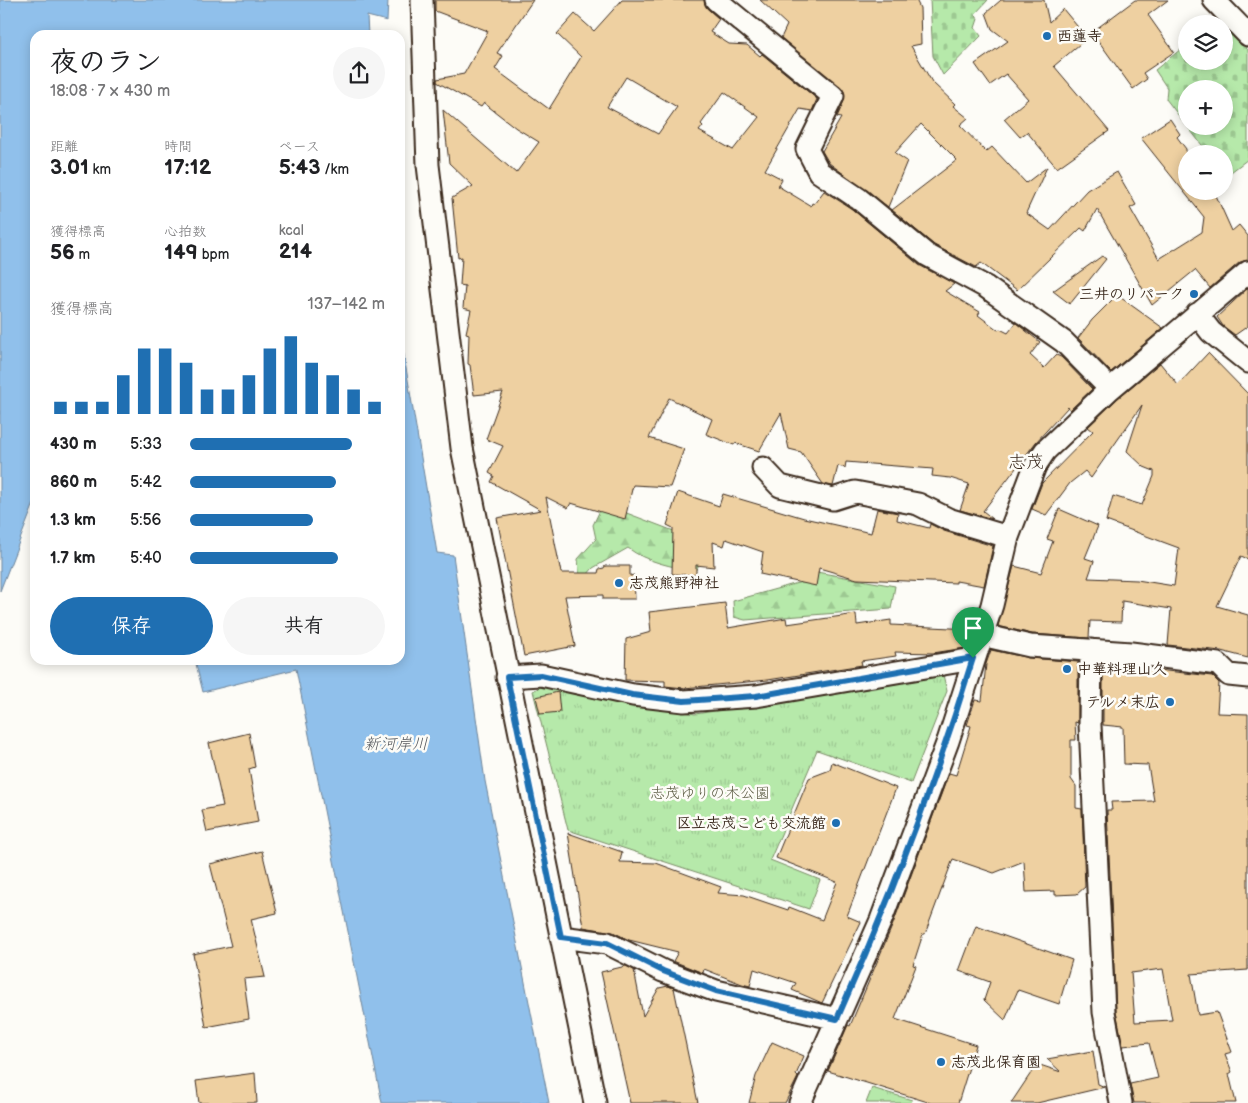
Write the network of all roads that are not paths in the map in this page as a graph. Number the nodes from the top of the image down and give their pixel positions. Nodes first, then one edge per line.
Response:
1 (422, 0) edge
2 (716, 0) edge
3 (1214, 0) edge
4 (1248, 35) edge
5 (1248, 272) edge
6 (1197, 314) junction
7 (1248, 362) edge
8 (1110, 389) junction
9 (763, 468) dead end
10 (1008, 537) junction
11 (982, 634) junction
12 (1091, 650) junction
13 (973, 658) junction
14 (507, 677) junction
15 (1248, 677) edge
16 (561, 937) junction
17 (837, 1019) junction
18 (595, 1103) edge
19 (800, 1103) edge
20 (1121, 1103) edge

1 - 14 street
2 - 8 street
3 - 4 street
5 - 6 street
6 - 7 street
6 - 8 street
8 - 10 street
9 - 10 street
10 - 11 street
11 - 12 street
11 - 13 street
12 - 15 street
12 - 20 street
13 - 14 street
13 - 17 street
14 - 16 street
16 - 17 street
16 - 18 street
17 - 19 street

